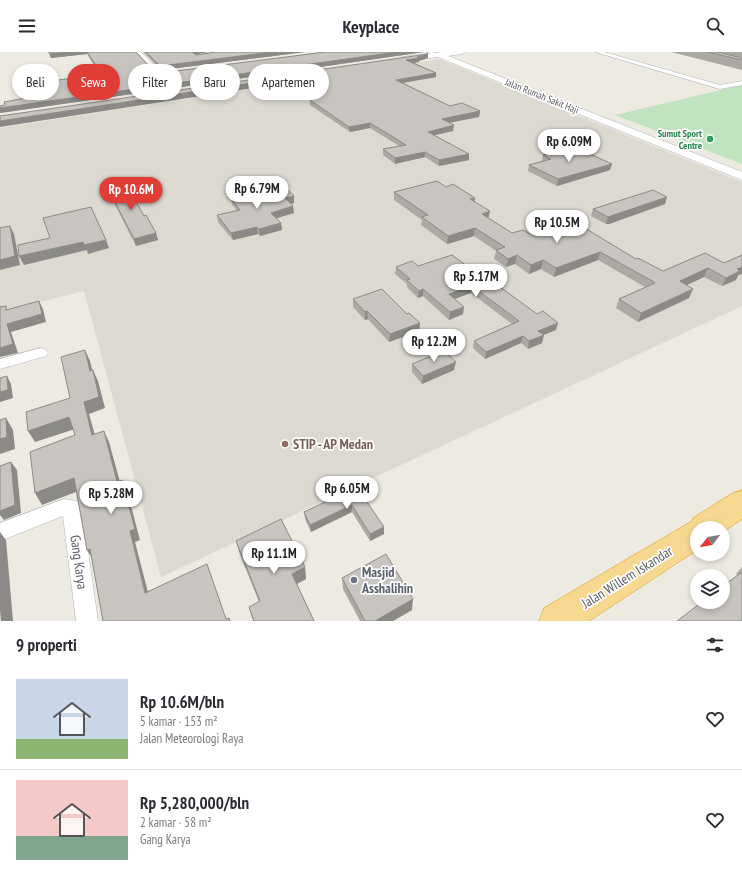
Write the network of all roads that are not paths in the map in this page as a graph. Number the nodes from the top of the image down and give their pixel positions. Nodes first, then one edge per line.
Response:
1 (138, 52) edge
2 (461, 52) edge
3 (598, 52) edge
4 (436, 53) edge
5 (195, 54) edge
6 (205, 55) edge
7 (390, 61) edge
8 (149, 64) edge
9 (207, 64) edge
10 (742, 83) edge
11 (742, 169) edge
12 (742, 176) edge
13 (41, 353) dead end
14 (0, 364) edge
15 (742, 503) edge
16 (715, 521) edge
17 (0, 532) edge
18 (690, 537) edge
19 (87, 621) edge
20 (557, 621) edge

1 - 8 street
2 - 4 street
3 - 10 street
4 - 7 street
4 - 11 street, Jalan Rumah Sakit Haji
4 - 12 street, Jalan Rumah Sakit Haji
5 - 6 street
5 - 9 street
13 - 14 street
15 - 16 highway
17 - 19 street, Gang Karya
18 - 20 highway, Jalan Willem Iskandar

